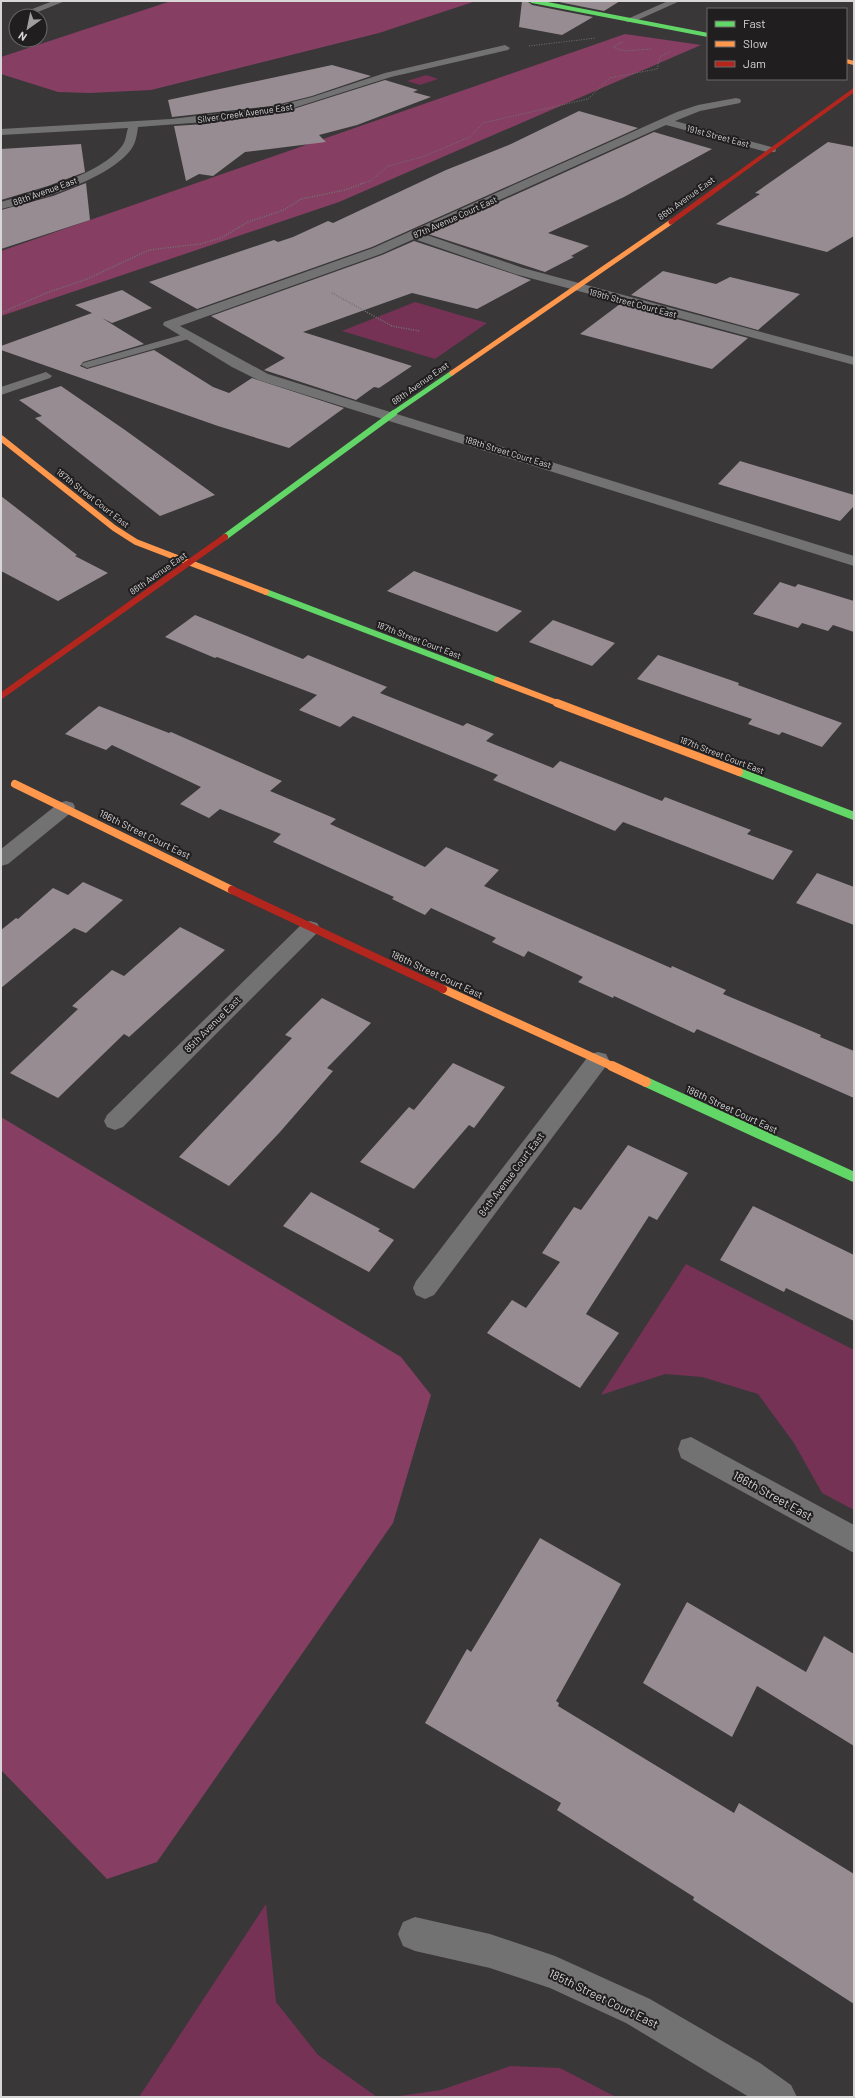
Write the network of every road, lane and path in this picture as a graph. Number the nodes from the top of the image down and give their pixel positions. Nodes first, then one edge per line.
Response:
1 (61, 1) edge
2 (532, 1) edge
3 (676, 1) edge
4 (41, 8) edge
5 (630, 20) junction
6 (668, 27) junction
7 (707, 35) edge
8 (596, 38) dead end
9 (506, 48) joint
10 (652, 49) dead end
11 (665, 49) dead end
12 (854, 90) edge
13 (736, 101) dead end
14 (665, 122) junction
15 (134, 124) junction
16 (1, 132) edge
17 (771, 150) junction
18 (1, 206) edge
19 (414, 235) junction
20 (301, 278) junction
21 (575, 287) junction
22 (1, 313) edge
23 (169, 325) joint
24 (419, 331) dead end
25 (188, 336) junction
26 (854, 361) edge
27 (87, 365) dead end
28 (46, 376) dead end
29 (1, 391) edge
30 (390, 416) junction
31 (1, 438) edge
32 (854, 561) edge
33 (190, 563) junction
34 (1, 696) edge
35 (15, 784) dead end
36 (66, 807) junction
37 (854, 816) edge
38 (1, 859) edge
39 (310, 928) junction
40 (598, 1060) junction
41 (115, 1121) dead end
42 (854, 1177) edge
43 (425, 1288) dead end
44 (691, 1449) dead end
45 (854, 1540) edge
46 (415, 1934) dead end
47 (779, 2097) edge

1 - 4 street
2 - 5 street
3 - 5 street
5 - 6 street
6 - 7 street
6 - 10 path
8 - 9 path
9 - 15 street, Silver Creek Avenue East
11 - 22 path
12 - 17 street, 86th Avenue East
13 - 14 street, 87th Avenue Court East
14 - 17 street, 191st Street East
14 - 19 street, 87th Avenue Court East
15 - 16 street, Silver Creek Avenue East
15 - 18 street, 88th Avenue East
17 - 21 street, 86th Avenue East
19 - 20 street, 87th Avenue Court East
19 - 21 street, 189th Street Court East
20 - 23 street, 87th Avenue Court East
20 - 24 path
21 - 26 street, 189th Street Court East
21 - 30 street, 86th Avenue East
23 - 25 street, 188th Street Court East
25 - 27 lane
25 - 30 street, 188th Street Court East
28 - 29 lane
30 - 32 street, 188th Street Court East
30 - 33 street, 86th Avenue East
31 - 33 street, 187th Street Court East
33 - 34 street, 86th Avenue East
33 - 37 street, 187th Street Court East
35 - 36 street, 186th Street Court East
36 - 38 street
36 - 39 street, 186th Street Court East
39 - 40 street, 186th Street Court East
39 - 41 street, 85th Avenue East
40 - 42 street, 186th Street Court East
40 - 43 street, 84th Avenue Court East
44 - 45 street, 186th Street East
46 - 47 street, 185th Street Court East

